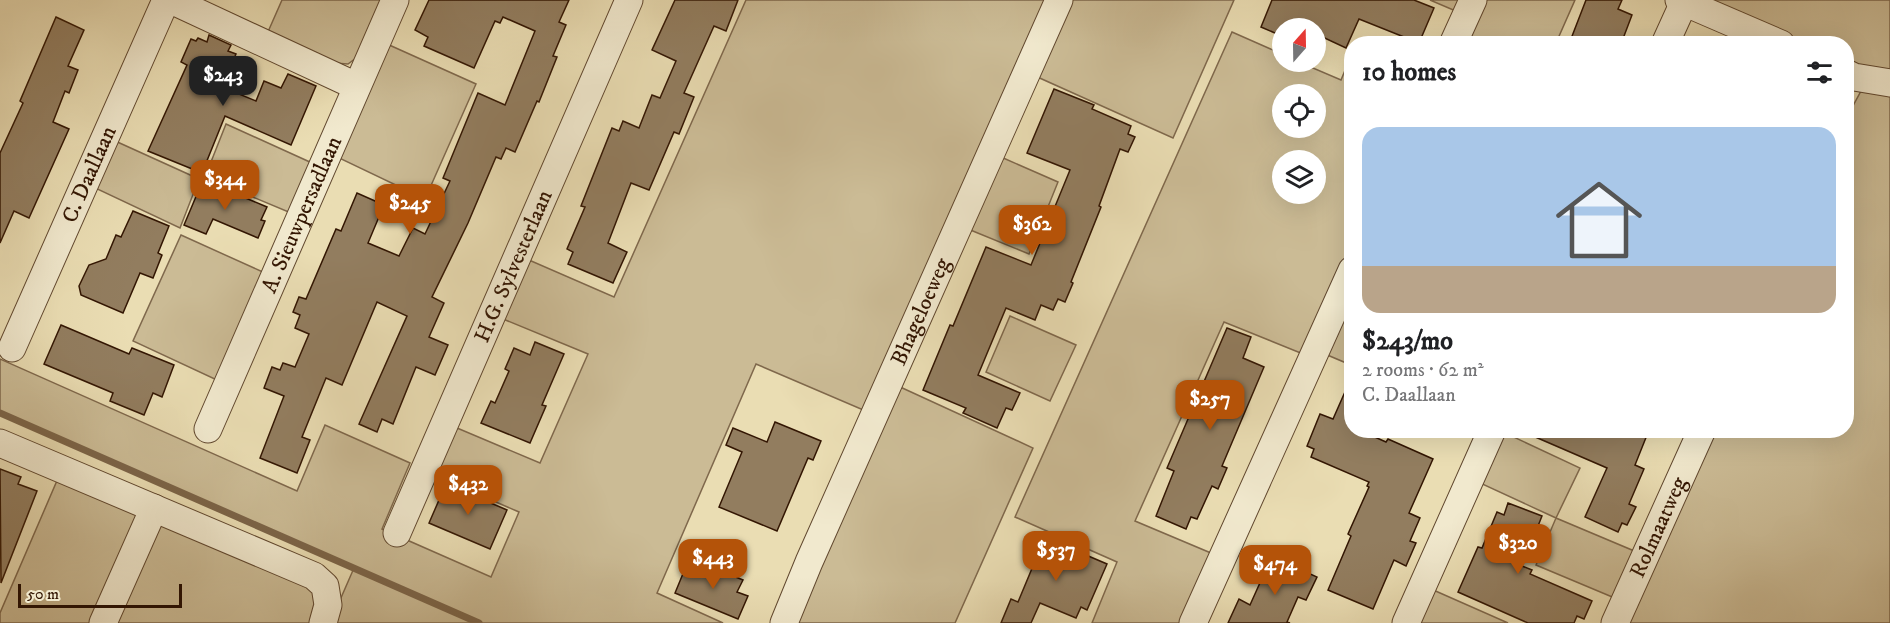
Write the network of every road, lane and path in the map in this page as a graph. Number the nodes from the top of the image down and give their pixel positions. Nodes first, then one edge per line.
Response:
1 (166, 0) edge
2 (171, 0) edge
3 (395, 0) edge
4 (629, 0) edge
5 (1059, 0) edge
6 (1473, 0) edge
7 (1682, 1) edge
8 (1457, 36) edge
9 (1668, 36) edge
10 (1763, 36) edge
11 (1854, 81) edge
12 (1890, 83) edge
13 (356, 86) junction
14 (1344, 288) edge
15 (12, 348) dead end
16 (208, 429) dead end
17 (1488, 438) edge
18 (1698, 438) edge
19 (0, 443) edge
20 (154, 508) junction
21 (397, 533) dead end
22 (103, 623) edge
23 (323, 623) edge
24 (784, 623) edge
25 (1193, 623) edge
26 (1406, 623) edge
27 (1615, 623) edge

1 - 15 street, C. Daallaan
2 - 13 street
3 - 13 street, A. Sieuwpersadlaan
4 - 21 street, H.G. Sylvesterlaan
5 - 24 street, Bhageloeweg
6 - 8 street
7 - 9 street
7 - 10 street
11 - 12 street
13 - 16 street, A. Sieuwpersadlaan
14 - 25 street
17 - 26 street
18 - 27 street, Rolmaatweg
19 - 20 street
20 - 22 street
20 - 23 street

